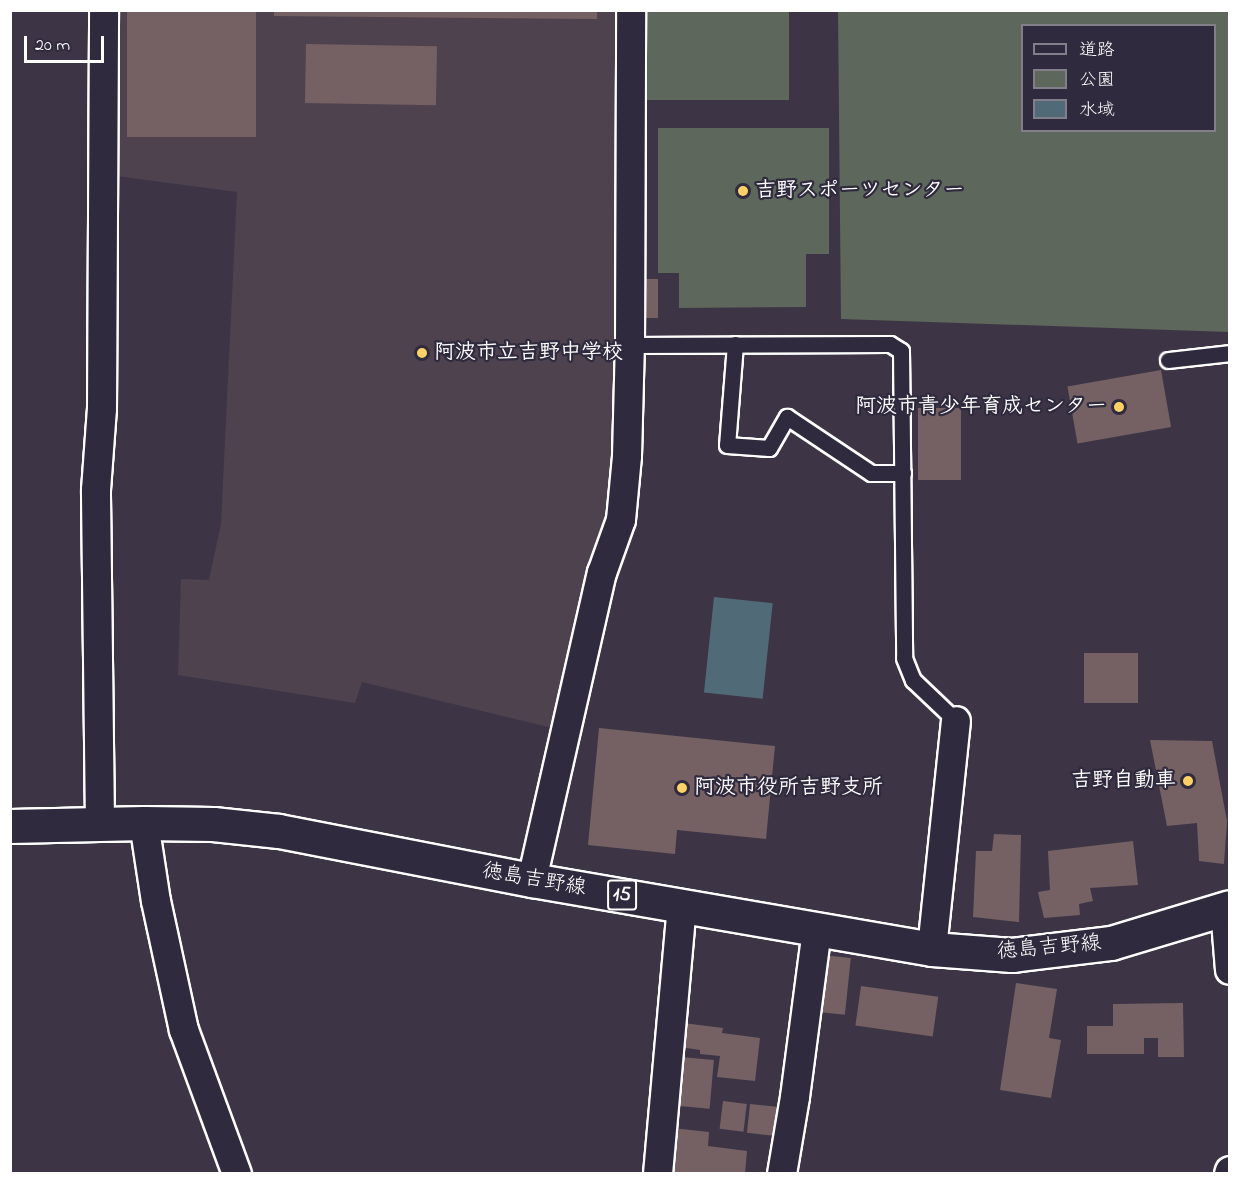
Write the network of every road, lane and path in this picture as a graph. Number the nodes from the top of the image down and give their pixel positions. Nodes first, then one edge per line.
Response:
1 (104, 10) edge
2 (631, 10) edge
3 (735, 344) junction
4 (630, 345) junction
5 (1230, 353) edge
6 (1168, 360) dead end
7 (903, 473) junction
8 (956, 721) joint
9 (100, 823) junction
10 (144, 823) junction
11 (10, 826) edge
12 (532, 880) junction
13 (682, 906) junction
14 (1227, 908) edge
15 (817, 929) junction
16 (932, 949) junction
17 (1230, 970) edge
18 (237, 1173) edge
19 (658, 1173) edge
20 (782, 1173) edge

1 - 9 street
2 - 4 street
3 - 4 lane
3 - 7 lane
3 - 7 lane
4 - 12 street
5 - 6 lane
7 - 8 lane
8 - 16 street
9 - 10 main road, 徳島吉野線 / 15
9 - 11 main road, 徳島吉野線 / 15
10 - 12 main road, 徳島吉野線 / 15
10 - 18 street
12 - 13 main road, 徳島吉野線 / 15
13 - 15 main road, 徳島吉野線 / 15
13 - 19 street
14 - 16 main road, 徳島吉野線 / 15
14 - 17 street
15 - 16 main road, 徳島吉野線 / 15
15 - 20 street

